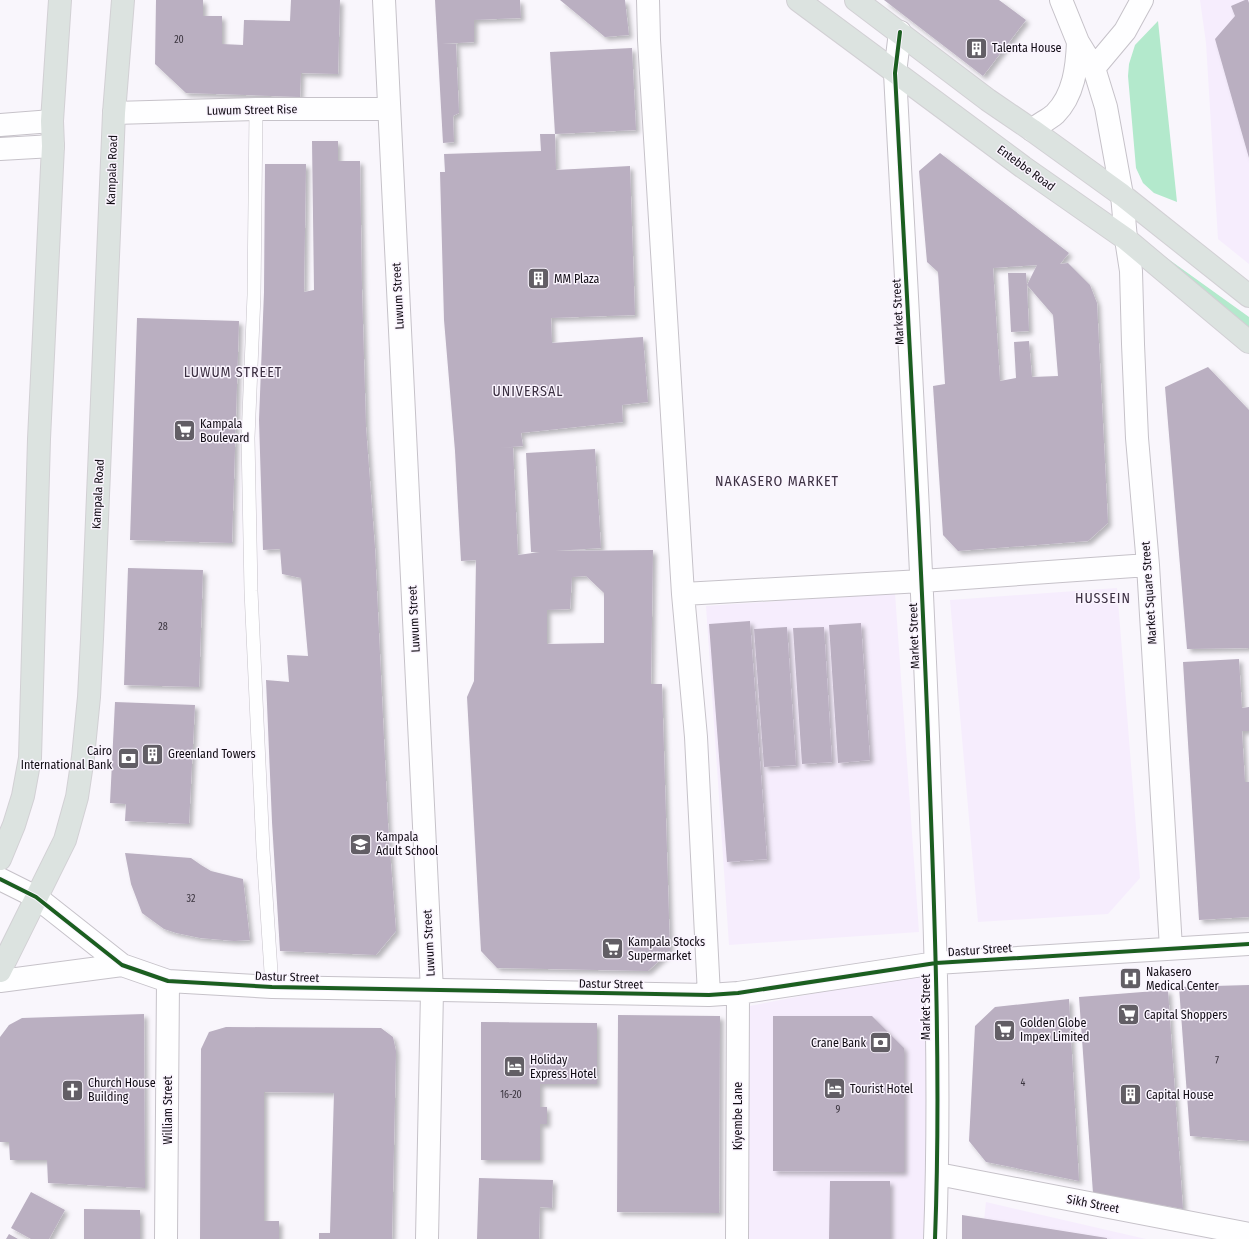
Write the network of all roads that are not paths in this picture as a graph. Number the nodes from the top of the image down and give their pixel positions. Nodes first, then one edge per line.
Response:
1 (60, 0) edge
2 (122, 0) edge
3 (384, 0) edge
4 (648, 0) edge
5 (798, 0) edge
6 (856, 0) edge
7 (1061, 0) edge
8 (1142, 0) edge
9 (900, 32) junction
10 (1075, 34) junction
11 (1094, 68) junction
12 (895, 73) junction
13 (256, 109) junction
14 (389, 109) junction
15 (114, 113) junction
16 (52, 121) junction
17 (0, 125) edge
18 (1032, 130) junction
19 (53, 146) junction
20 (0, 149) edge
21 (1122, 195) junction
22 (1126, 239) junction
23 (1249, 296) edge
24 (1249, 342) edge
25 (1148, 564) junction
26 (922, 581) junction
27 (683, 594) junction
28 (0, 859) edge
29 (0, 879) edge
30 (36, 898) junction
31 (1249, 944) edge
32 (1171, 948) junction
33 (936, 963) junction
34 (122, 965) junction
35 (0, 971) edge
36 (0, 980) edge
37 (168, 981) junction
38 (272, 987) junction
39 (432, 991) junction
40 (738, 993) junction
41 (709, 995) junction
42 (938, 1174) junction
43 (1249, 1234) edge
44 (166, 1239) edge
45 (426, 1239) edge
46 (737, 1239) edge
47 (935, 1239) edge

1 - 16 main road
2 - 15 main road, Kampala Road
3 - 14 street, Luwum Street
4 - 27 street
5 - 12 main road, Entebbe Road
6 - 9 main road
7 - 10 street, Market Square Street
8 - 11 street
9 - 12 street, Market Street
9 - 18 main road
10 - 11 street, Market Square Street
10 - 18 street
11 - 21 street, Market Square Street
12 - 22 main road, Entebbe Road
12 - 26 street, Market Street
13 - 14 street, Luwum Street Rise
13 - 15 street, Luwum Street Rise
13 - 38 lane
14 - 39 street, Luwum Street
15 - 30 main road, Kampala Road
16 - 17 street
16 - 19 main road
18 - 21 main road
19 - 20 street
19 - 28 main road
21 - 22 street, Market Square Street
21 - 23 main road
22 - 24 main road, Entebbe Road
22 - 25 street, Market Square Street
25 - 26 street
25 - 32 street, Market Square Street
26 - 27 street
26 - 33 street, Market Street
27 - 41 street
29 - 30 street, Dastur Street
30 - 34 street, Dastur Street
30 - 35 main road, Kampala Road
31 - 32 street, Dastur Street
32 - 33 street, Dastur Street
33 - 40 street, Dastur Street
33 - 42 street, Market Street
34 - 36 street, Dastur Street
34 - 37 street, Dastur Street
37 - 38 street, Dastur Street
37 - 44 street, William Street
38 - 39 street, Dastur Street
39 - 41 street, Dastur Street
39 - 45 street, Luwum Street
40 - 41 street, Dastur Street
40 - 46 street, Kiyembe Lane
42 - 43 street, Sikh Street
42 - 47 street, Market Street

